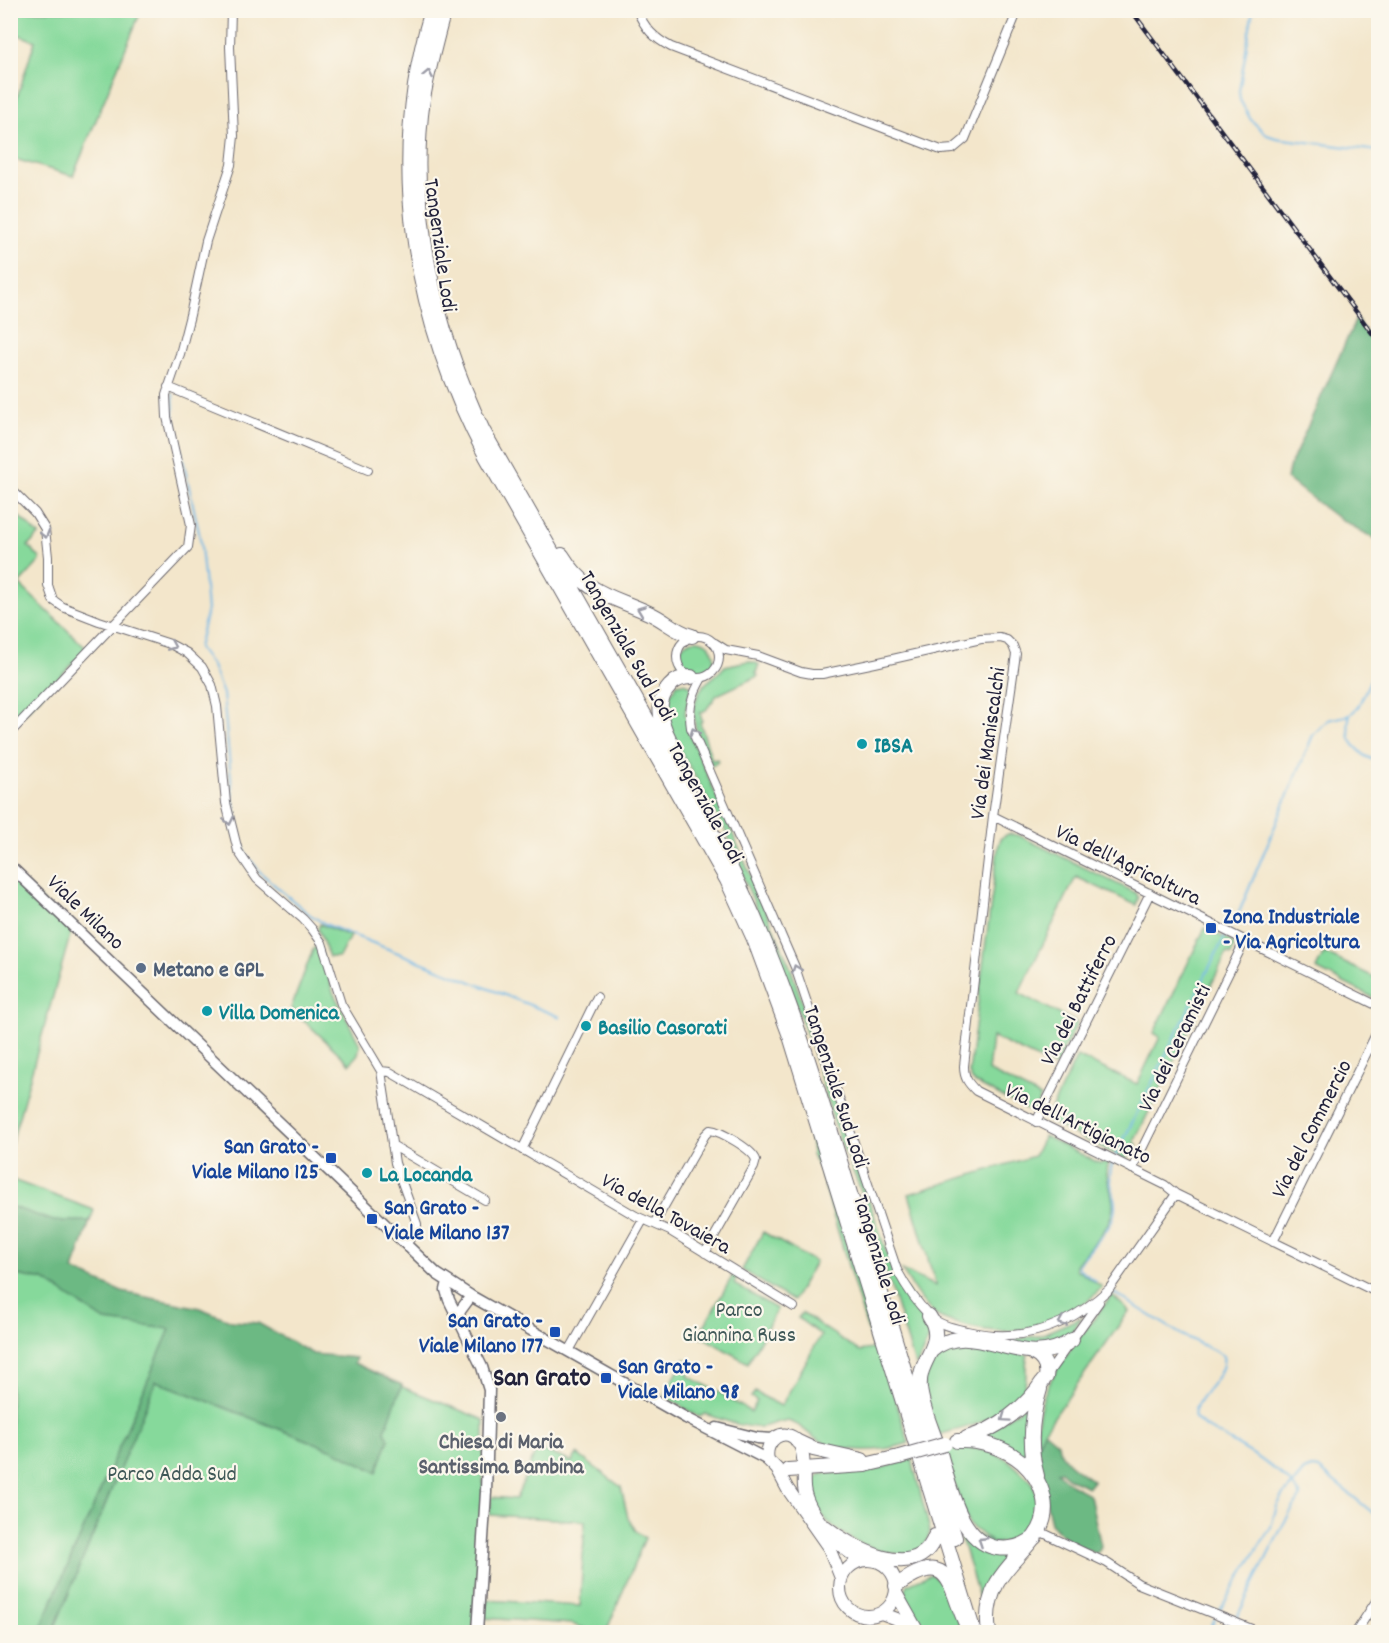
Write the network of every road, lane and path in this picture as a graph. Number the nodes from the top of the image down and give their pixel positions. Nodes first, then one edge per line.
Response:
1 (231, 10) edge
2 (432, 10) edge
3 (444, 10) edge
4 (637, 10) edge
5 (1018, 10) edge
6 (168, 387) junction
7 (502, 465) junction
8 (368, 470) dead end
9 (10, 488) edge
10 (113, 624) junction
11 (693, 636) junction
12 (715, 643) junction
13 (737, 654) junction
14 (717, 667) junction
15 (697, 677) junction
16 (10, 734) edge
17 (993, 816) junction
18 (10, 866) edge
19 (733, 871) junction
20 (1150, 893) junction
21 (1245, 940) junction
22 (597, 997) dead end
23 (1378, 1006) edge
24 (1378, 1030) edge
25 (381, 1071) junction
26 (967, 1082) joint
27 (1036, 1122) junction
28 (392, 1145) junction
29 (522, 1150) junction
30 (1132, 1169) junction
31 (1176, 1194) junction
32 (852, 1199) junction
33 (485, 1200) dead end
34 (643, 1220) junction
35 (654, 1224) junction
36 (1273, 1242) junction
37 (406, 1244) junction
38 (705, 1253) junction
39 (448, 1282) junction
40 (1110, 1288) junction
41 (1378, 1293) edge
42 (471, 1296) junction
43 (794, 1308) dead end
44 (929, 1316) junction
45 (458, 1321) junction
46 (1072, 1340) junction
47 (569, 1351) junction
48 (931, 1351) junction
49 (1033, 1353) junction
50 (1044, 1379) junction
51 (920, 1391) junction
52 (700, 1424) junction
53 (773, 1439) junction
54 (951, 1442) junction
55 (893, 1459) junction
56 (768, 1460) junction
57 (805, 1462) junction
58 (783, 1470) junction
59 (1040, 1484) junction
60 (930, 1488) junction
61 (1044, 1517) junction
62 (825, 1527) junction
63 (1037, 1534) junction
64 (935, 1536) junction
65 (1065, 1542) junction
66 (863, 1560) junction
67 (886, 1566) junction
68 (841, 1578) junction
69 (896, 1589) junction
70 (1378, 1598) edge
71 (881, 1613) junction
72 (477, 1632) edge
73 (911, 1632) edge
74 (918, 1632) edge
75 (972, 1632) edge
76 (983, 1632) edge
77 (989, 1632) edge
78 (1259, 1632) edge
79 (1356, 1632) edge

1 - 6 street
2 - 60 main road, Tangenziale Lodi
7 -> 3 main road, Tangenziale Sud Lodi
4 - 5 street
6 - 8 street
6 - 10 street
11 -> 7 main road
7 - 19 main road, Tangenziale Sud Lodi
9 -> 10 street
10 - 16 street
10 -> 25 street
11 - 12 street
11 - 15 street
12 - 13 street
12 - 14 street
13 - 14 street
13 - 17 street, Via dei Maniscalchi
14 - 15 street
15 - 19 main road
44 -> 15 street
17 - 20 street, Via dell'Agricoltura
17 - 26 street, Via dei Maniscalchi
18 - 37 street, Viale Milano
19 - 32 main road, Tangenziale Sud Lodi
20 - 21 street, Via dell'Agricoltura
20 - 27 street, Via dei Battiferro
21 - 23 street, Via dell'Agricoltura
21 - 30 street, Via dei Ceramisti
22 - 29 street
24 - 36 street, Via del Commercio
25 - 28 street
25 - 29 street, Via della Tovaiera
26 - 27 street, Via dell'Artigianato
27 - 30 street, Via dell'Artigianato
28 - 33 street
28 - 37 street
29 - 34 street, Via della Tovaiera
30 - 31 street, Via dell'Artigianato
31 - 36 street, Via dell'Artigianato
31 - 40 street
32 - 51 main road
32 - 76 main road, Tangenziale Sud Lodi
34 - 35 street, Via della Tovaiera
34 - 47 street
35 - 38 street, Via della Tovaiera
35 - 38 street
36 - 41 street, Via dell'Artigianato
37 - 39 street, Viale Milano
38 - 43 street, Via della Tovaiera
39 - 42 street, Viale Milano
39 - 45 street
40 -> 44 street
40 - 46 street
42 - 45 street
42 - 47 street, Viale Milano
44 - 48 main road
45 - 72 street
46 - 49 main road
46 - 50 street
47 - 52 street, Viale Milano
48 - 49 main road
48 - 51 main road
49 - 50 main road
50 -> 54 main road
50 - 59 main road
63 -> 51 main road
52 - 53 street
52 - 56 street
53 - 56 main road
53 - 57 main road
54 - 55 main road, bridge
54 - 59 main road
55 - 57 main road
55 - 57 main road
56 - 58 main road
57 - 58 main road
57 - 62 main road
58 - 68 main road
59 - 61 main road
60 - 64 main road
60 - 75 main road, Tangenziale Lodi
61 - 63 main road
61 - 65 street
62 - 64 main road
62 - 66 main road
63 - 65 street
63 - 77 main road
64 - 67 main road
65 - 78 street
66 - 67 main road
66 - 68 main road
67 - 69 main road
68 - 71 main road
69 - 71 main road
69 - 74 main road
69 - 75 main road
70 - 79 street
71 - 73 main road

